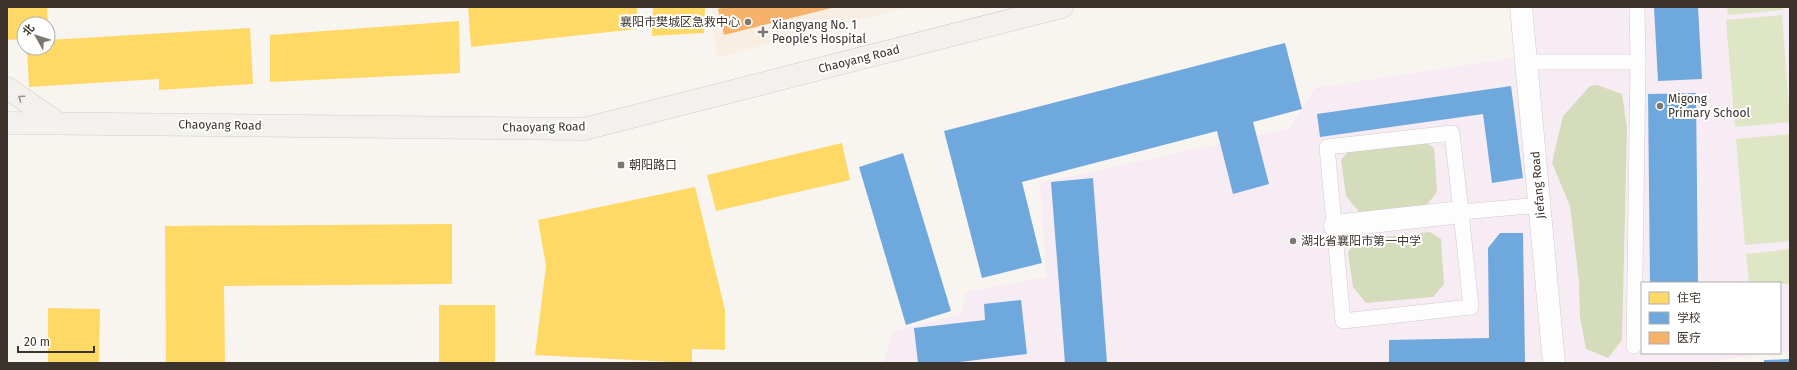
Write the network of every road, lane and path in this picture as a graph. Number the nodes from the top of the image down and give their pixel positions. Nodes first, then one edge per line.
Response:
1 (1062, 7) edge
2 (1521, 7) edge
3 (1637, 7) edge
4 (1526, 62) junction
5 (1638, 62) junction
6 (7, 88) edge
7 (7, 123) edge
8 (58, 124) junction
9 (1540, 205) junction
10 (1461, 212) junction
11 (1335, 226) junction
12 (1634, 346) dead end
13 (1554, 363) edge

1 - 8 main road, Chaoyang Road
2 - 4 street, Jiefang Road
3 - 5 lane
4 - 5 lane
4 - 9 street, Jiefang Road
5 - 12 lane
8 -> 6 main road
7 - 8 main road, Chaoyang Road
9 - 10 lane
9 - 13 street, Jiefang Road
10 - 11 street
10 - 11 lane
10 - 11 lane

